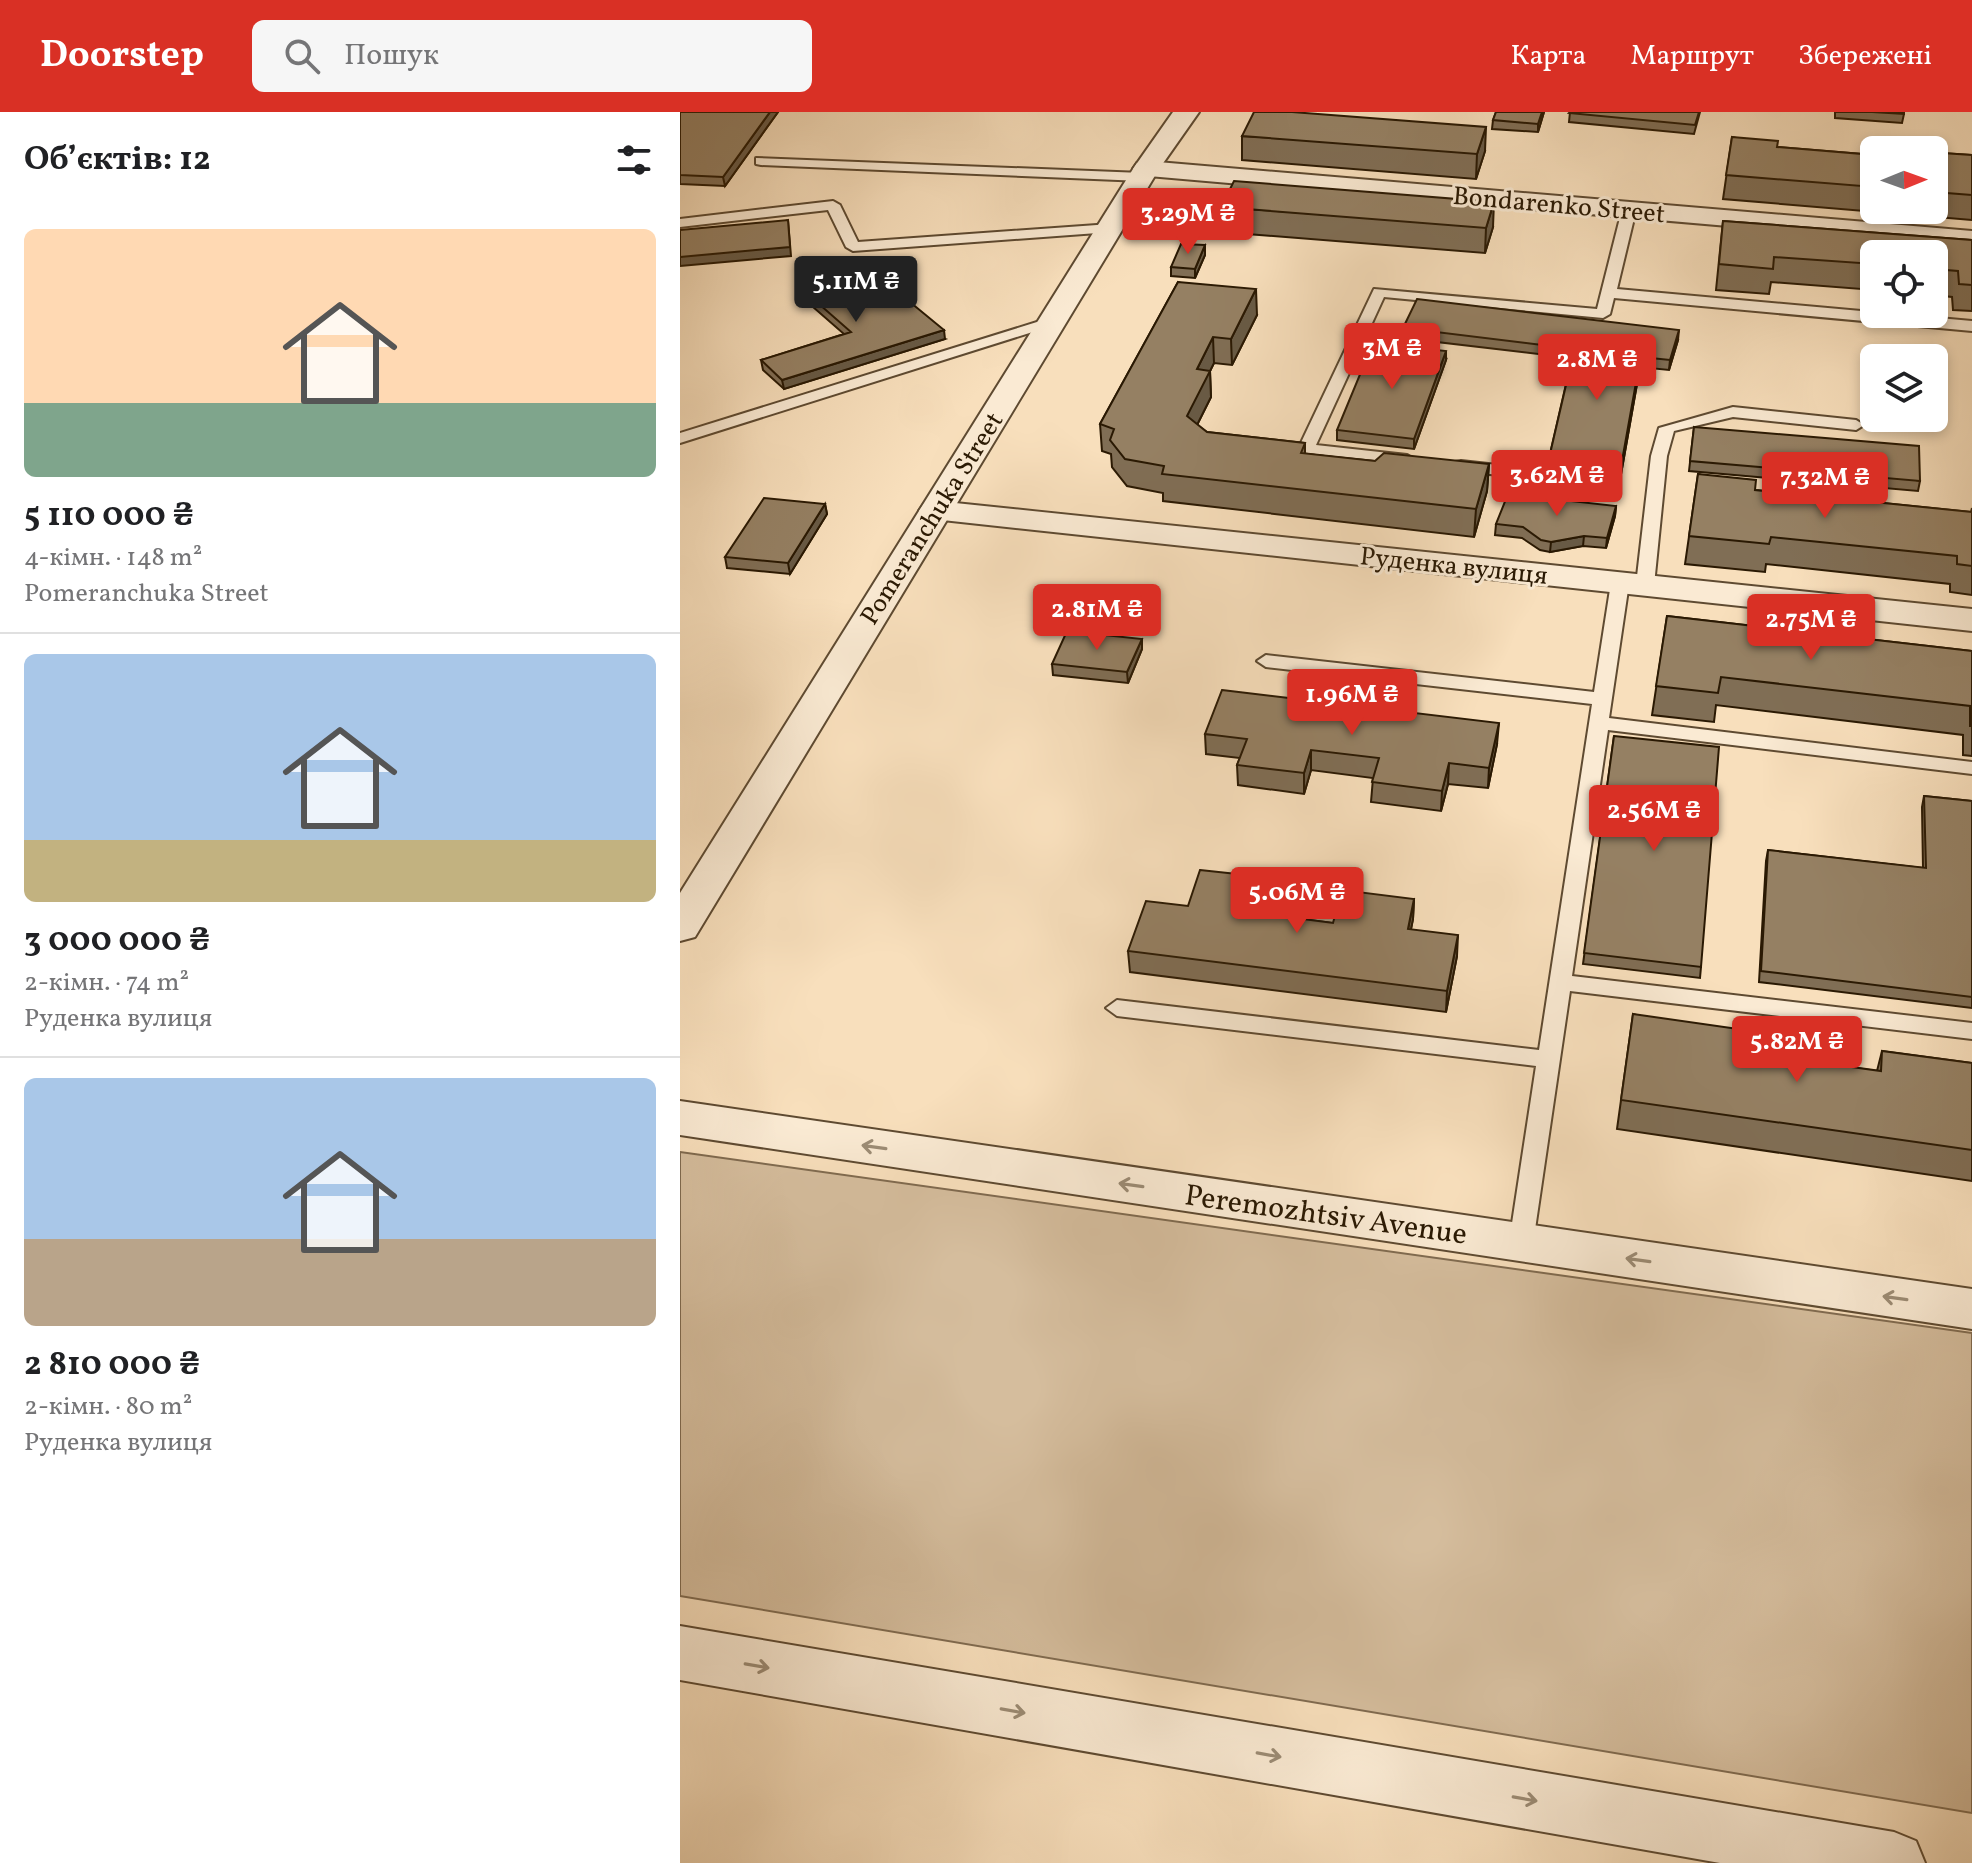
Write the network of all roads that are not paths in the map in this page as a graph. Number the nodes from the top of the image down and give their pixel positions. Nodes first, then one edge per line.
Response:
1 (1186, 112) edge
2 (761, 161) dead end
3 (1144, 173) junction
4 (1629, 210) junction
5 (680, 223) edge
6 (1111, 228) junction
7 (1972, 239) edge
8 (1609, 293) junction
9 (1053, 321) junction
10 (1972, 326) edge
11 (1856, 425) dead end
12 (680, 438) edge
13 (1525, 473) dead end
14 (936, 511) junction
15 (1632, 584) junction
16 (1972, 620) edge
17 (1266, 661) dead end
18 (1602, 699) junction
19 (1599, 723) junction
20 (1972, 768) edge
21 (680, 927) edge
22 (1560, 982) junction
23 (1117, 1008) dead end
24 (1972, 1031) edge
25 (1549, 1059) junction
26 (680, 1118) edge
27 (1521, 1243) junction
28 (1972, 1309) edge
29 (680, 1653) edge
30 (1894, 1863) edge

1 - 3 street, Pomeranchuka Street
2 - 3 lane
3 - 4 street, Bondarenko Street
3 - 6 street, Pomeranchuka Street
4 - 7 street, Bondarenko Street
4 - 8 lane
5 - 6 lane
6 - 9 street, Pomeranchuka Street
8 - 10 lane
8 - 13 lane
9 - 12 lane
9 - 14 street, Pomeranchuka Street
11 - 15 lane
14 - 15 street, Руденка вулиця
14 - 21 street, Pomeranchuka Street
15 - 16 street, Руденка вулиця
15 - 18 lane
17 - 18 lane
18 - 19 lane
19 - 20 lane
19 - 22 lane
22 - 24 lane
22 - 25 lane
23 - 25 lane
25 - 27 lane
27 -> 26 street, Peremozhtsiv Avenue
28 -> 27 street, Peremozhtsiv Avenue
29 -> 30 street

